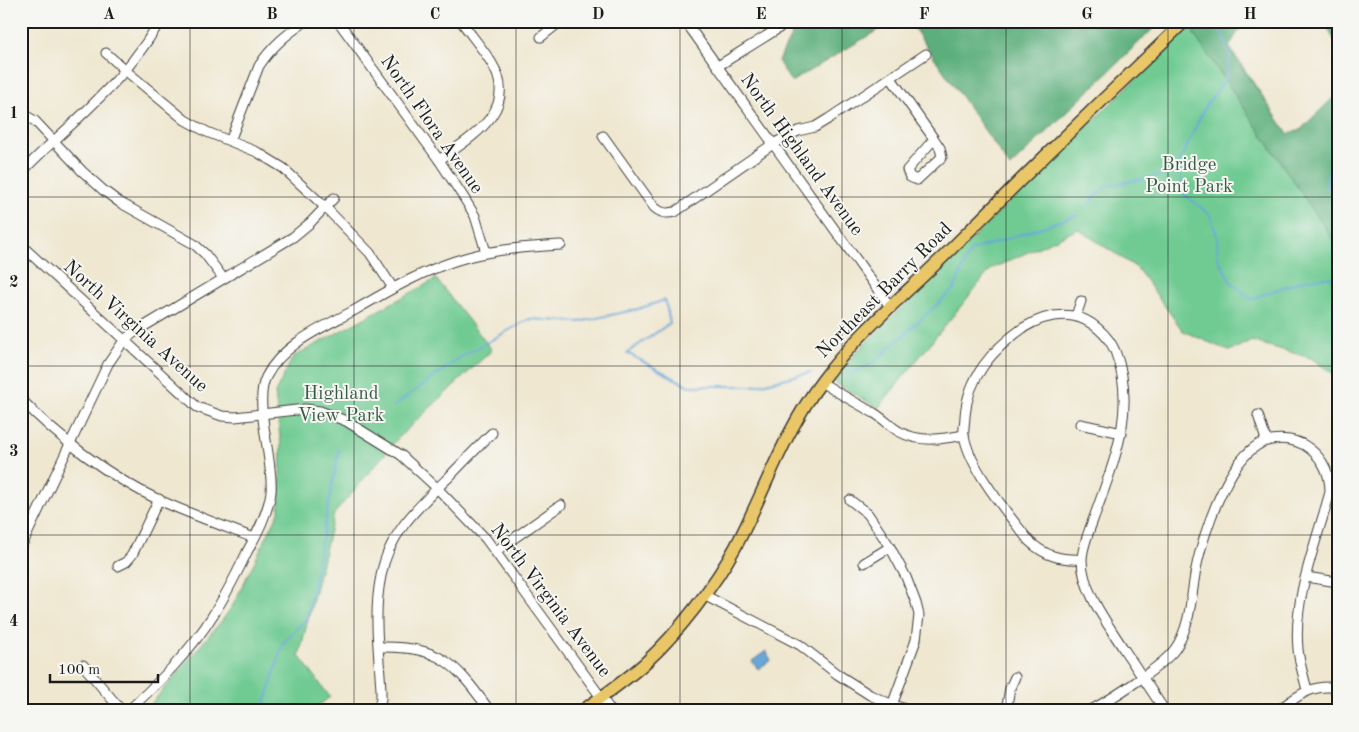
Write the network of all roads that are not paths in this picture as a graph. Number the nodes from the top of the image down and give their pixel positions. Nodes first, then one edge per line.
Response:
1 (160, 21) edge
2 (306, 21) edge
3 (338, 21) edge
4 (461, 21) edge
5 (561, 21) edge
6 (685, 21) edge
7 (1185, 21) edge
8 (779, 28) dead end
9 (541, 37) dead end
10 (106, 53) dead end
11 (926, 54) dead end
12 (718, 66) junction
13 (125, 70) junction
14 (890, 78) junction
15 (21, 113) edge
16 (603, 136) dead end
17 (934, 139) junction
18 (53, 141) junction
19 (230, 141) junction
20 (773, 144) junction
21 (439, 160) junction
22 (21, 173) edge
23 (334, 198) dead end
24 (326, 207) junction
25 (21, 245) edge
26 (561, 245) dead end
27 (486, 252) junction
28 (223, 278) junction
29 (393, 288) junction
30 (1081, 301) dead end
31 (891, 308) junction
32 (1076, 316) junction
33 (125, 340) junction
34 (820, 382) junction
35 (21, 399) edge
36 (263, 414) junction
37 (1258, 415) dead end
38 (1080, 424) dead end
39 (492, 433) dead end
40 (1122, 433) junction
41 (964, 435) junction
42 (1266, 440) junction
43 (70, 443) junction
44 (437, 488) junction
45 (158, 499) junction
46 (850, 500) dead end
47 (561, 505) dead end
48 (254, 538) junction
49 (21, 547) edge
50 (890, 547) junction
51 (496, 551) junction
52 (1082, 559) junction
53 (864, 563) dead end
54 (118, 566) dead end
55 (1306, 577) junction
56 (1338, 582) edge
57 (704, 595) junction
58 (379, 647) junction
59 (83, 665) dead end
60 (1015, 676) dead end
61 (1142, 676) junction
62 (1338, 688) edge
63 (1307, 690) junction
64 (601, 697) junction
65 (892, 708) edge
66 (122, 711) edge
67 (128, 711) edge
68 (377, 711) edge
69 (490, 711) edge
70 (582, 711) edge
71 (611, 711) edge
72 (912, 711) edge
73 (1006, 711) edge
74 (1089, 711) edge
75 (1165, 711) edge
76 (1277, 711) edge

1 - 13 street
2 - 19 street
3 - 21 street, North Flora Avenue
4 - 21 street
5 - 9 street
6 - 12 street, North Highland Avenue
7 - 31 main road, Northeast Barry Road
8 - 12 street
10 - 13 street
11 - 14 street
12 - 20 street, North Highland Avenue
13 - 18 street
13 - 19 street
14 - 17 street
14 - 20 street
15 - 18 street
16 - 20 street
17 - 17 street
18 - 22 street
18 - 28 street
19 - 24 street
20 - 31 street, North Highland Avenue
21 - 27 street, North Flora Avenue
23 - 24 street
24 - 28 street
24 - 29 street
25 - 33 street, North Virginia Avenue
26 - 27 street
27 - 29 street
28 - 33 street
29 - 36 street
30 - 32 street
31 - 34 main road, Northeast Barry Road
32 - 40 street
32 - 41 street
33 - 36 street, North Virginia Avenue
33 - 43 street
34 - 41 street
34 - 57 main road, Northeast Barry Road
35 - 43 street
36 - 44 street, North Virginia Avenue
36 - 48 street
37 - 42 street
38 - 40 street
39 - 44 street
40 - 52 street
41 - 52 street
42 - 55 street
42 - 61 street
43 - 45 street
43 - 49 street
44 - 51 street, North Virginia Avenue
44 - 58 street
45 - 48 street
45 - 54 street
46 - 50 street
47 - 51 street
48 - 67 street
50 - 53 street
50 - 65 street
51 - 64 street, North Virginia Avenue
52 - 61 street
55 - 56 street
55 - 63 street
57 - 64 main road, Northeast Barry Road
57 - 65 street
58 - 68 street
58 - 69 street
59 - 66 street
60 - 73 street
61 - 74 street
61 - 75 street
62 - 63 street
63 - 76 street
64 - 70 main road, Northeast Barry Road
64 - 71 street, North Virginia Avenue
65 - 72 street

